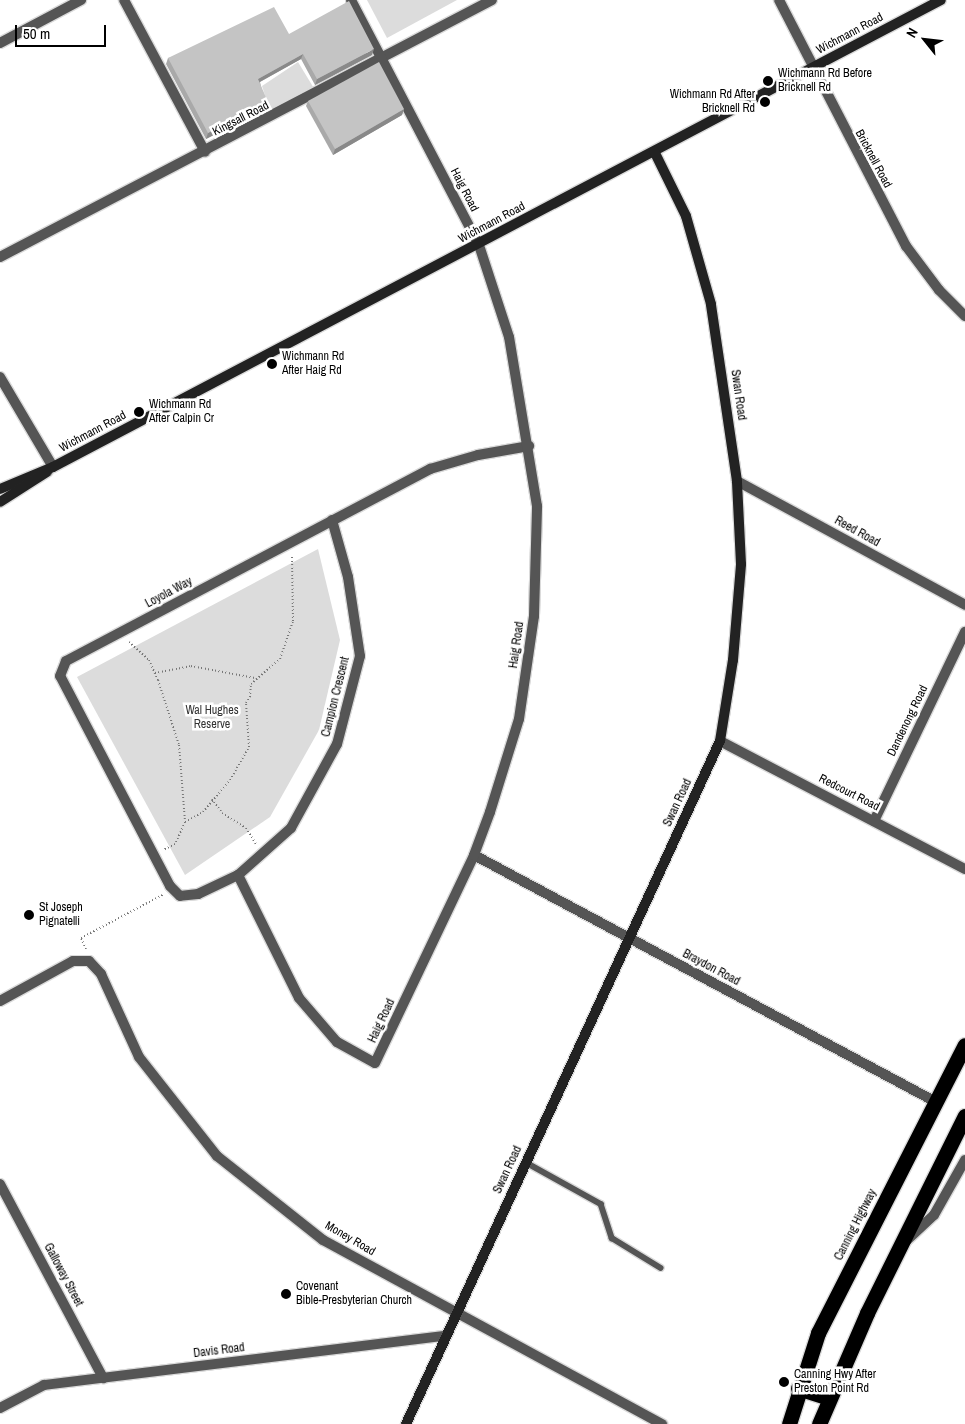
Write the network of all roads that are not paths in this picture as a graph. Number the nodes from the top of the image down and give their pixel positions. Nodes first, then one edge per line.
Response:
1 (81, 0) edge
2 (124, 0) edge
3 (351, 0) edge
4 (492, 0) edge
5 (779, 0) edge
6 (941, 0) edge
7 (0, 43) edge
8 (382, 59) junction
9 (813, 68) junction
10 (654, 151) junction
11 (205, 152) junction
12 (478, 245) junction
13 (0, 257) edge
14 (965, 316) edge
15 (0, 377) edge
16 (529, 446) junction
17 (53, 467) junction
18 (737, 480) junction
19 (0, 489) edge
20 (0, 502) edge
21 (332, 520) junction
22 (965, 605) edge
23 (965, 632) edge
24 (720, 741) junction
25 (874, 821) junction
26 (474, 855) junction
27 (965, 869) edge
28 (238, 875) junction
29 (177, 892) joint
30 (629, 938) junction
31 (0, 1001) edge
32 (965, 1045) edge
33 (936, 1102) junction
34 (965, 1116) edge
35 (965, 1160) edge
36 (525, 1162) junction
37 (0, 1184) edge
38 (901, 1245) junction
39 (661, 1268) dead end
40 (456, 1311) junction
41 (445, 1336) junction
42 (103, 1378) junction
43 (798, 1388) junction
44 (829, 1398) junction
45 (0, 1408) edge
46 (406, 1424) edge
47 (662, 1424) edge
48 (788, 1424) edge
49 (819, 1424) edge

1 - 7 street
2 - 11 street
3 - 8 street, Haig Road
4 - 8 street, Kingsall Road
5 - 9 street, Bricknell Road
6 - 9 street, Wichmann Road
8 - 11 street, Kingsall Road
8 - 12 street, Haig Road
9 - 10 street, Wichmann Road
9 - 14 street, Bricknell Road
10 - 12 street, Wichmann Road
10 - 18 street, Swan Road
11 - 13 street, Kingsall Road
12 - 16 street, Haig Road
12 - 17 street, Wichmann Road
15 - 17 street
16 - 21 street, Loyola Way
16 - 26 street, Haig Road
17 - 19 street, Wichmann Road
17 - 20 street, Wichmann Road
18 - 22 street, Reed Road
18 - 24 street, Swan Road
21 - 28 street, Campion Crescent
21 - 29 street, Loyola Way
23 - 25 street, Dandenong Road
24 - 25 street, Redcourt Road
24 - 30 street, Swan Road
25 - 27 street, Redcourt Road
26 - 28 street, Haig Road
26 - 30 street, Braydon Road
28 - 29 street, Campion Crescent
30 - 33 street, Braydon Road
30 - 36 street, Swan Road
31 - 40 street, Money Road
32 - 33 highway, Canning Highway
33 - 43 highway, Canning Highway
34 - 38 highway
35 - 38 street
36 - 39 lane
36 - 40 street, Swan Road
37 - 42 street, Galloway Street
38 - 44 highway
40 - 41 street, Swan Road
40 - 47 street, Money Road
41 - 42 street, Davis Road
41 - 46 street, Swan Road
42 - 45 street, Davis Road
43 - 44 highway
43 - 48 highway, Canning Highway
44 - 49 highway

